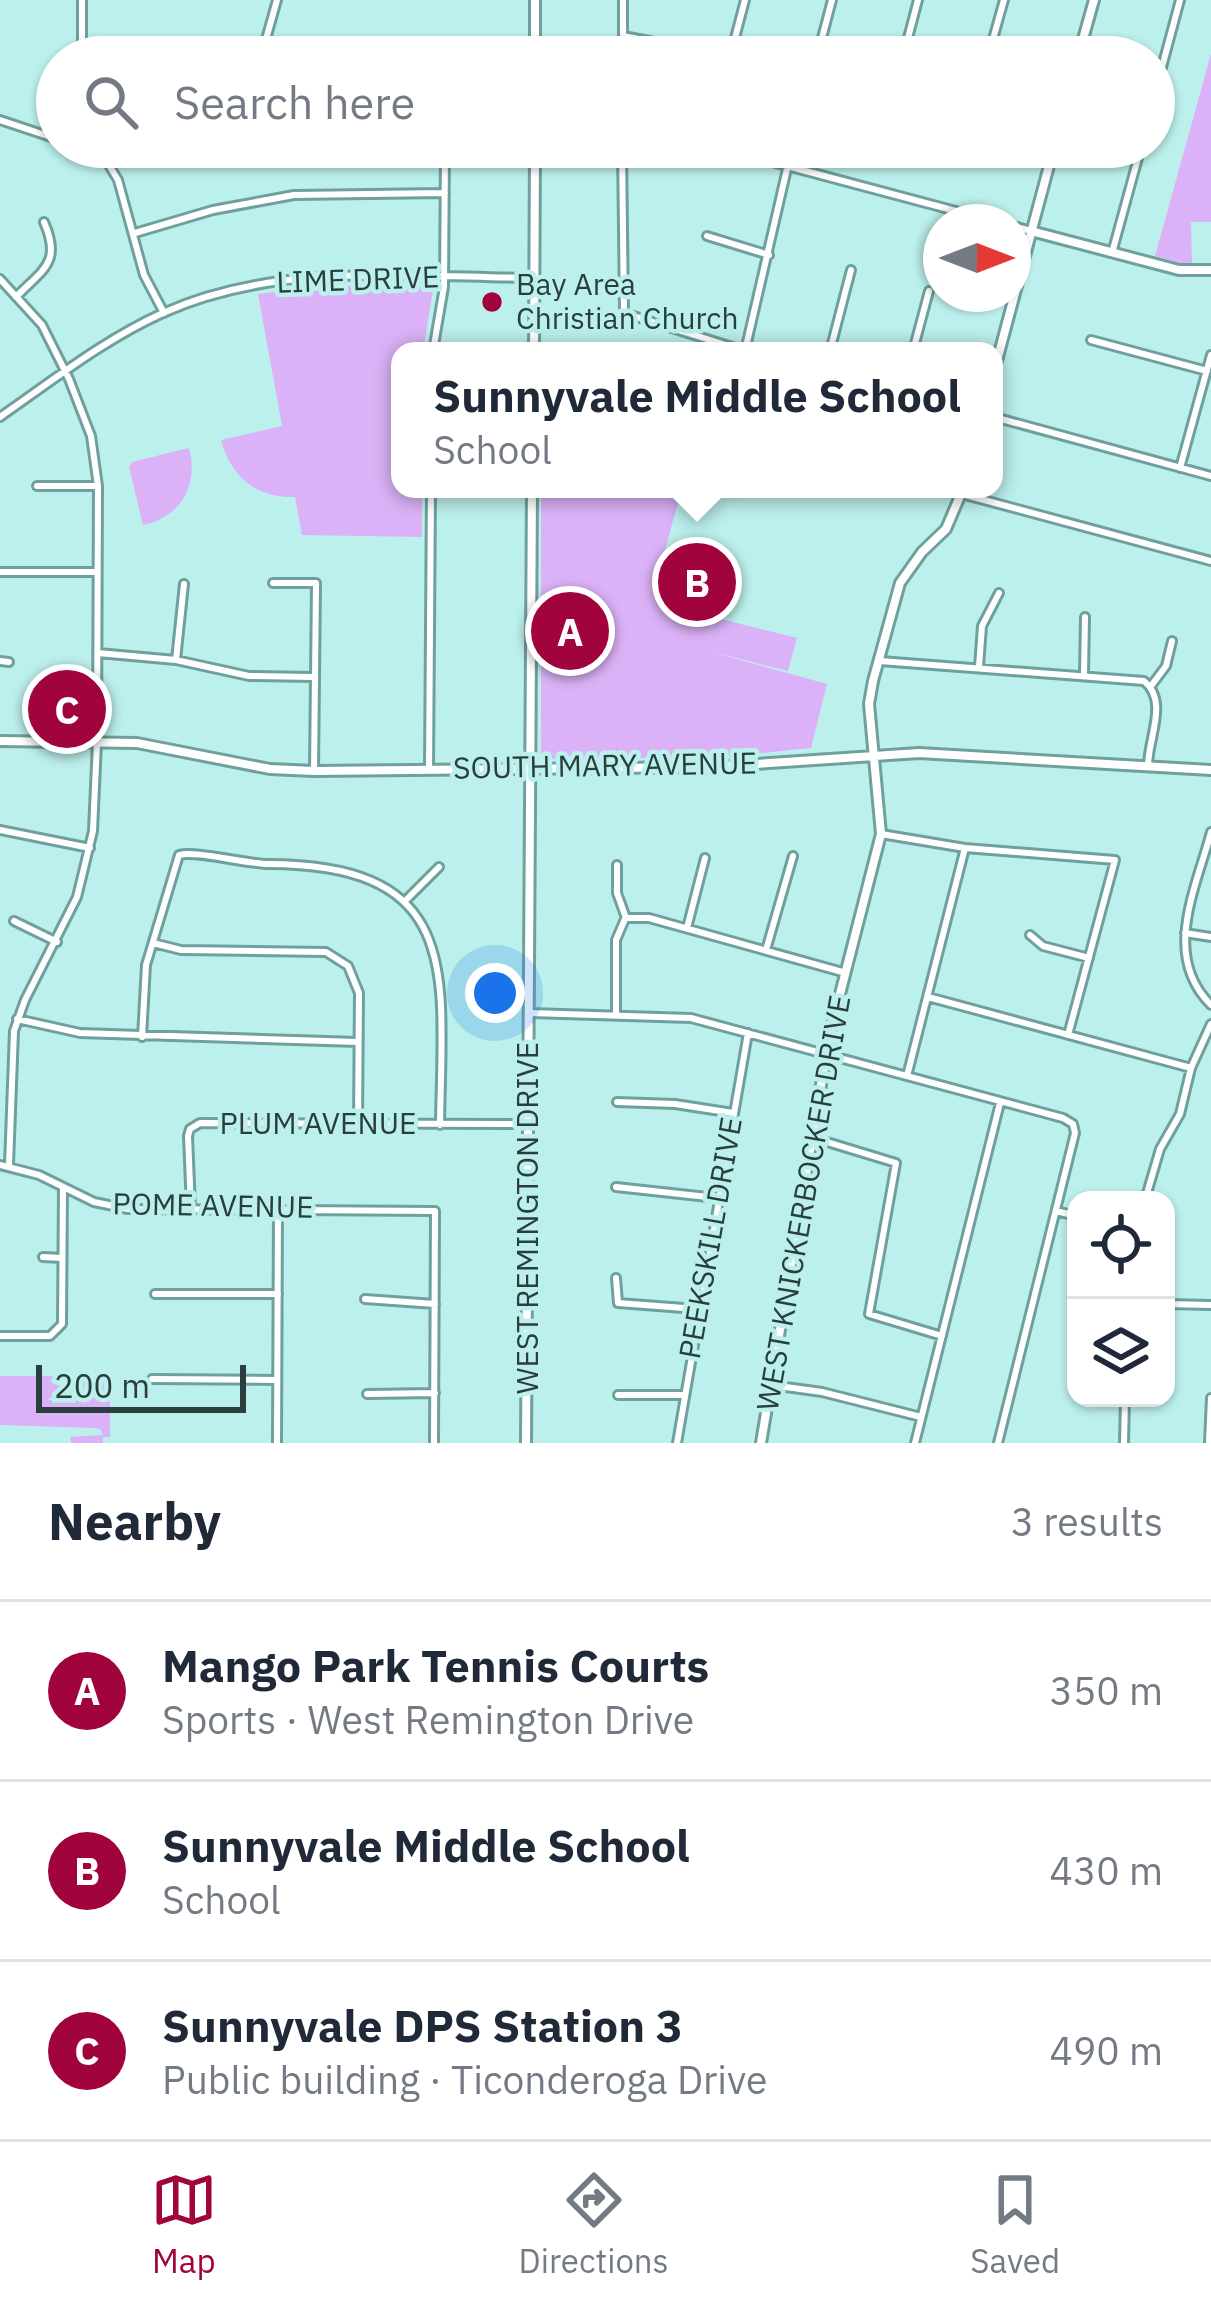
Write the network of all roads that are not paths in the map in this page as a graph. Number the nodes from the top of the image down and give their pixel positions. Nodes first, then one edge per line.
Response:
1 (82, 0) edge
2 (277, 0) edge
3 (535, 0) edge
4 (623, 0) edge
5 (746, 0) edge
6 (832, 0) edge
7 (918, 0) edge
8 (1004, 0) edge
9 (1094, 0) edge
10 (1180, 0) edge
11 (82, 36) edge
12 (267, 36) edge
13 (535, 36) edge
14 (623, 36) edge
15 (736, 36) edge
16 (823, 36) edge
17 (909, 36) edge
18 (994, 36) edge
19 (1084, 36) edge
20 (1170, 36) edge
21 (0, 120) edge
22 (36, 132) edge
23 (111, 168) edge
24 (445, 168) edge
25 (535, 168) edge
26 (622, 168) edge
27 (786, 168) edge
28 (794, 168) edge
29 (1048, 168) edge
30 (1135, 168) edge
31 (445, 194) junction
32 (930, 204) edge
33 (44, 223) dead end
34 (1031, 231) joint
35 (135, 233) junction
36 (707, 236) dead end
37 (1112, 253) junction
38 (769, 255) junction
39 (851, 270) dead end
40 (1211, 270) edge
41 (444, 277) junction
42 (535, 278) junction
43 (0, 279) edge
44 (16, 297) junction
45 (923, 311) edge
46 (1010, 312) edge
47 (164, 313) junction
48 (1091, 340) dead end
49 (434, 342) edge
50 (534, 342) edge
51 (716, 342) edge
52 (747, 342) edge
53 (832, 342) edge
54 (915, 342) edge
55 (1002, 342) edge
56 (1211, 355) edge
57 (1207, 371) junction
58 (66, 372) junction
59 (0, 417) edge
60 (1003, 419) edge
61 (1180, 468) junction
62 (1211, 476) edge
63 (37, 486) dead end
64 (98, 486) junction
65 (431, 498) edge
66 (532, 498) edge
67 (959, 498) edge
68 (987, 498) edge
69 (1211, 561) edge
70 (0, 572) edge
71 (97, 572) junction
72 (273, 583) dead end
73 (184, 584) dead end
74 (999, 592) dead end
75 (1085, 617) dead end
76 (1172, 641) dead end
77 (97, 653) junction
78 (176, 660) junction
79 (878, 661) junction
80 (979, 667) junction
81 (1084, 674) junction
82 (314, 677) junction
83 (1151, 686) junction
84 (0, 741) edge
85 (97, 742) junction
86 (874, 754) junction
87 (1148, 766) junction
88 (429, 770) junction
89 (529, 770) junction
90 (1211, 770) edge
91 (314, 771) junction
92 (0, 830) edge
93 (1211, 832) edge
94 (881, 834) junction
95 (90, 848) junction
96 (965, 848) junction
97 (1208, 852) edge
98 (793, 856) dead end
99 (705, 858) dead end
100 (617, 865) dead end
101 (439, 867) dead end
102 (404, 902) junction
103 (626, 918) junction
104 (14, 921) dead end
105 (687, 928) junction
106 (1184, 932) junction
107 (1030, 935) dead end
108 (1211, 937) edge
109 (57, 942) junction
110 (152, 943) junction
111 (766, 950) junction
112 (1089, 958) junction
113 (846, 973) junction
114 (928, 997) junction
115 (1211, 1005) edge
116 (530, 1013) junction
117 (616, 1016) junction
118 (17, 1019) junction
119 (1211, 1024) edge
120 (748, 1032) junction
121 (1068, 1035) junction
122 (142, 1037) junction
123 (358, 1042) junction
124 (827, 1053) junction
125 (1191, 1068) junction
126 (907, 1076) junction
127 (617, 1102) dead end
128 (1001, 1102) junction
129 (733, 1113) junction
130 (529, 1124) junction
131 (358, 1125) junction
132 (440, 1125) junction
133 (814, 1138) junction
134 (5, 1166) edge
135 (616, 1187) dead end
136 (63, 1188) junction
137 (1148, 1191) edge
138 (717, 1198) junction
139 (278, 1208) junction
140 (191, 1209) junction
141 (1056, 1211) junction
142 (1067, 1214) edge
143 (43, 1257) dead end
144 (62, 1258) junction
145 (616, 1278) dead end
146 (154, 1294) dead end
147 (278, 1294) junction
148 (364, 1299) dead end
149 (435, 1304) junction
150 (1175, 1304) edge
151 (1211, 1305) edge
152 (697, 1309) junction
153 (0, 1336) edge
154 (942, 1336) junction
155 (152, 1379) dead end
156 (278, 1380) junction
157 (771, 1385) junction
158 (435, 1393) junction
159 (367, 1394) dead end
160 (618, 1395) dead end
161 (682, 1396) junction
162 (1211, 1398) edge
163 (1125, 1407) edge
164 (921, 1417) junction
165 (278, 1443) edge
166 (434, 1443) edge
167 (526, 1443) edge
168 (677, 1443) edge
169 (761, 1443) edge
170 (915, 1443) edge
171 (998, 1443) edge
172 (1124, 1443) edge
173 (1210, 1443) edge

1 - 11 street
2 - 12 street
3 - 13 street
4 - 14 street
5 - 15 street
6 - 16 street
7 - 17 street
8 - 18 street
9 - 19 street
10 - 20 street
21 - 22 street
23 - 35 street
24 - 31 street
25 - 42 street
26 - 51 street
27 - 38 street
28 - 32 street
29 - 34 street
30 - 37 street
31 - 35 street
31 - 41 street
33 - 44 street
34 - 37 street
35 - 47 street
36 - 38 street
37 - 40 street
38 - 52 street
39 - 53 street
41 - 42 street, LIME DRIVE
41 - 47 street, LIME DRIVE
41 - 49 street
42 - 50 street
43 - 44 street
44 - 58 street
45 - 54 street
46 - 55 street
47 - 58 street, LIME DRIVE
48 - 57 street
56 - 57 street
57 - 61 street
58 - 59 street, LIME DRIVE
58 - 64 street
60 - 61 street
61 - 62 street
63 - 64 street
64 - 71 street
65 - 88 street
66 - 89 street, WEST REMINGTON DRIVE
67 - 79 street, WEST KNICKERBOCKER DRIVE
68 - 69 street
70 - 71 street
71 - 77 street
72 - 82 street
73 - 78 street
74 - 80 street
75 - 81 street
76 - 83 street
77 - 78 street
77 - 85 street
78 - 82 street
79 - 80 street
79 - 86 street, WEST KNICKERBOCKER DRIVE
80 - 81 street
81 - 83 street
82 - 91 street
83 - 87 street
84 - 85 street, SOUTH MARY AVENUE
85 - 91 street, SOUTH MARY AVENUE
85 - 95 street
86 - 87 street, SOUTH MARY AVENUE
86 - 89 street, SOUTH MARY AVENUE
86 - 94 street, WEST KNICKERBOCKER DRIVE
87 - 90 street, SOUTH MARY AVENUE
88 - 89 street, SOUTH MARY AVENUE
88 - 91 street, SOUTH MARY AVENUE
89 - 116 street, WEST REMINGTON DRIVE
92 - 95 street
93 - 97 street
94 - 96 street
94 - 113 street, WEST KNICKERBOCKER DRIVE
95 - 109 street
96 - 112 street
96 - 114 street
97 - 106 street
98 - 111 street
99 - 105 street
100 - 103 street
101 - 102 street
102 - 110 street
102 - 132 street
103 - 105 street
103 - 117 street
104 - 109 street
105 - 111 street
106 - 108 street
106 - 115 street
107 - 112 street
109 - 118 street
110 - 122 street
110 - 123 street
111 - 113 street
112 - 121 street
113 - 124 street, WEST KNICKERBOCKER DRIVE
114 - 121 street
114 - 126 street
116 - 117 street
116 - 130 street, WEST REMINGTON DRIVE
117 - 120 street
118 - 122 street
118 - 134 street
119 - 125 street
120 - 124 street
120 - 129 street, PEEKSKILL DRIVE
121 - 125 street
122 - 123 street
123 - 131 street
124 - 126 street
124 - 133 street, WEST KNICKERBOCKER DRIVE
125 - 137 street
126 - 128 street
127 - 129 street
128 - 141 street
128 - 154 street
129 - 138 street, PEEKSKILL DRIVE
130 - 132 street, PLUM AVENUE
130 - 167 street, WEST REMINGTON DRIVE
131 - 132 street, PLUM AVENUE
131 - 140 street, PLUM AVENUE
133 - 154 street
133 - 157 street, WEST KNICKERBOCKER DRIVE
134 - 136 street, POME AVENUE
135 - 138 street
136 - 140 street, POME AVENUE
136 - 144 street
138 - 152 street, PEEKSKILL DRIVE
139 - 140 street, POME AVENUE
139 - 147 street
139 - 149 street, POME AVENUE
141 - 142 street
141 - 171 street
143 - 144 street
144 - 153 street
145 - 152 street
146 - 147 street
147 - 156 street
148 - 149 street
149 - 158 street
150 - 151 street
152 - 161 street, PEEKSKILL DRIVE
154 - 164 street
155 - 156 street
156 - 165 street
157 - 164 street
157 - 169 street, WEST KNICKERBOCKER DRIVE
158 - 159 street
158 - 166 street
160 - 161 street
161 - 168 street, PEEKSKILL DRIVE
162 - 173 street
163 - 172 street
164 - 170 street

